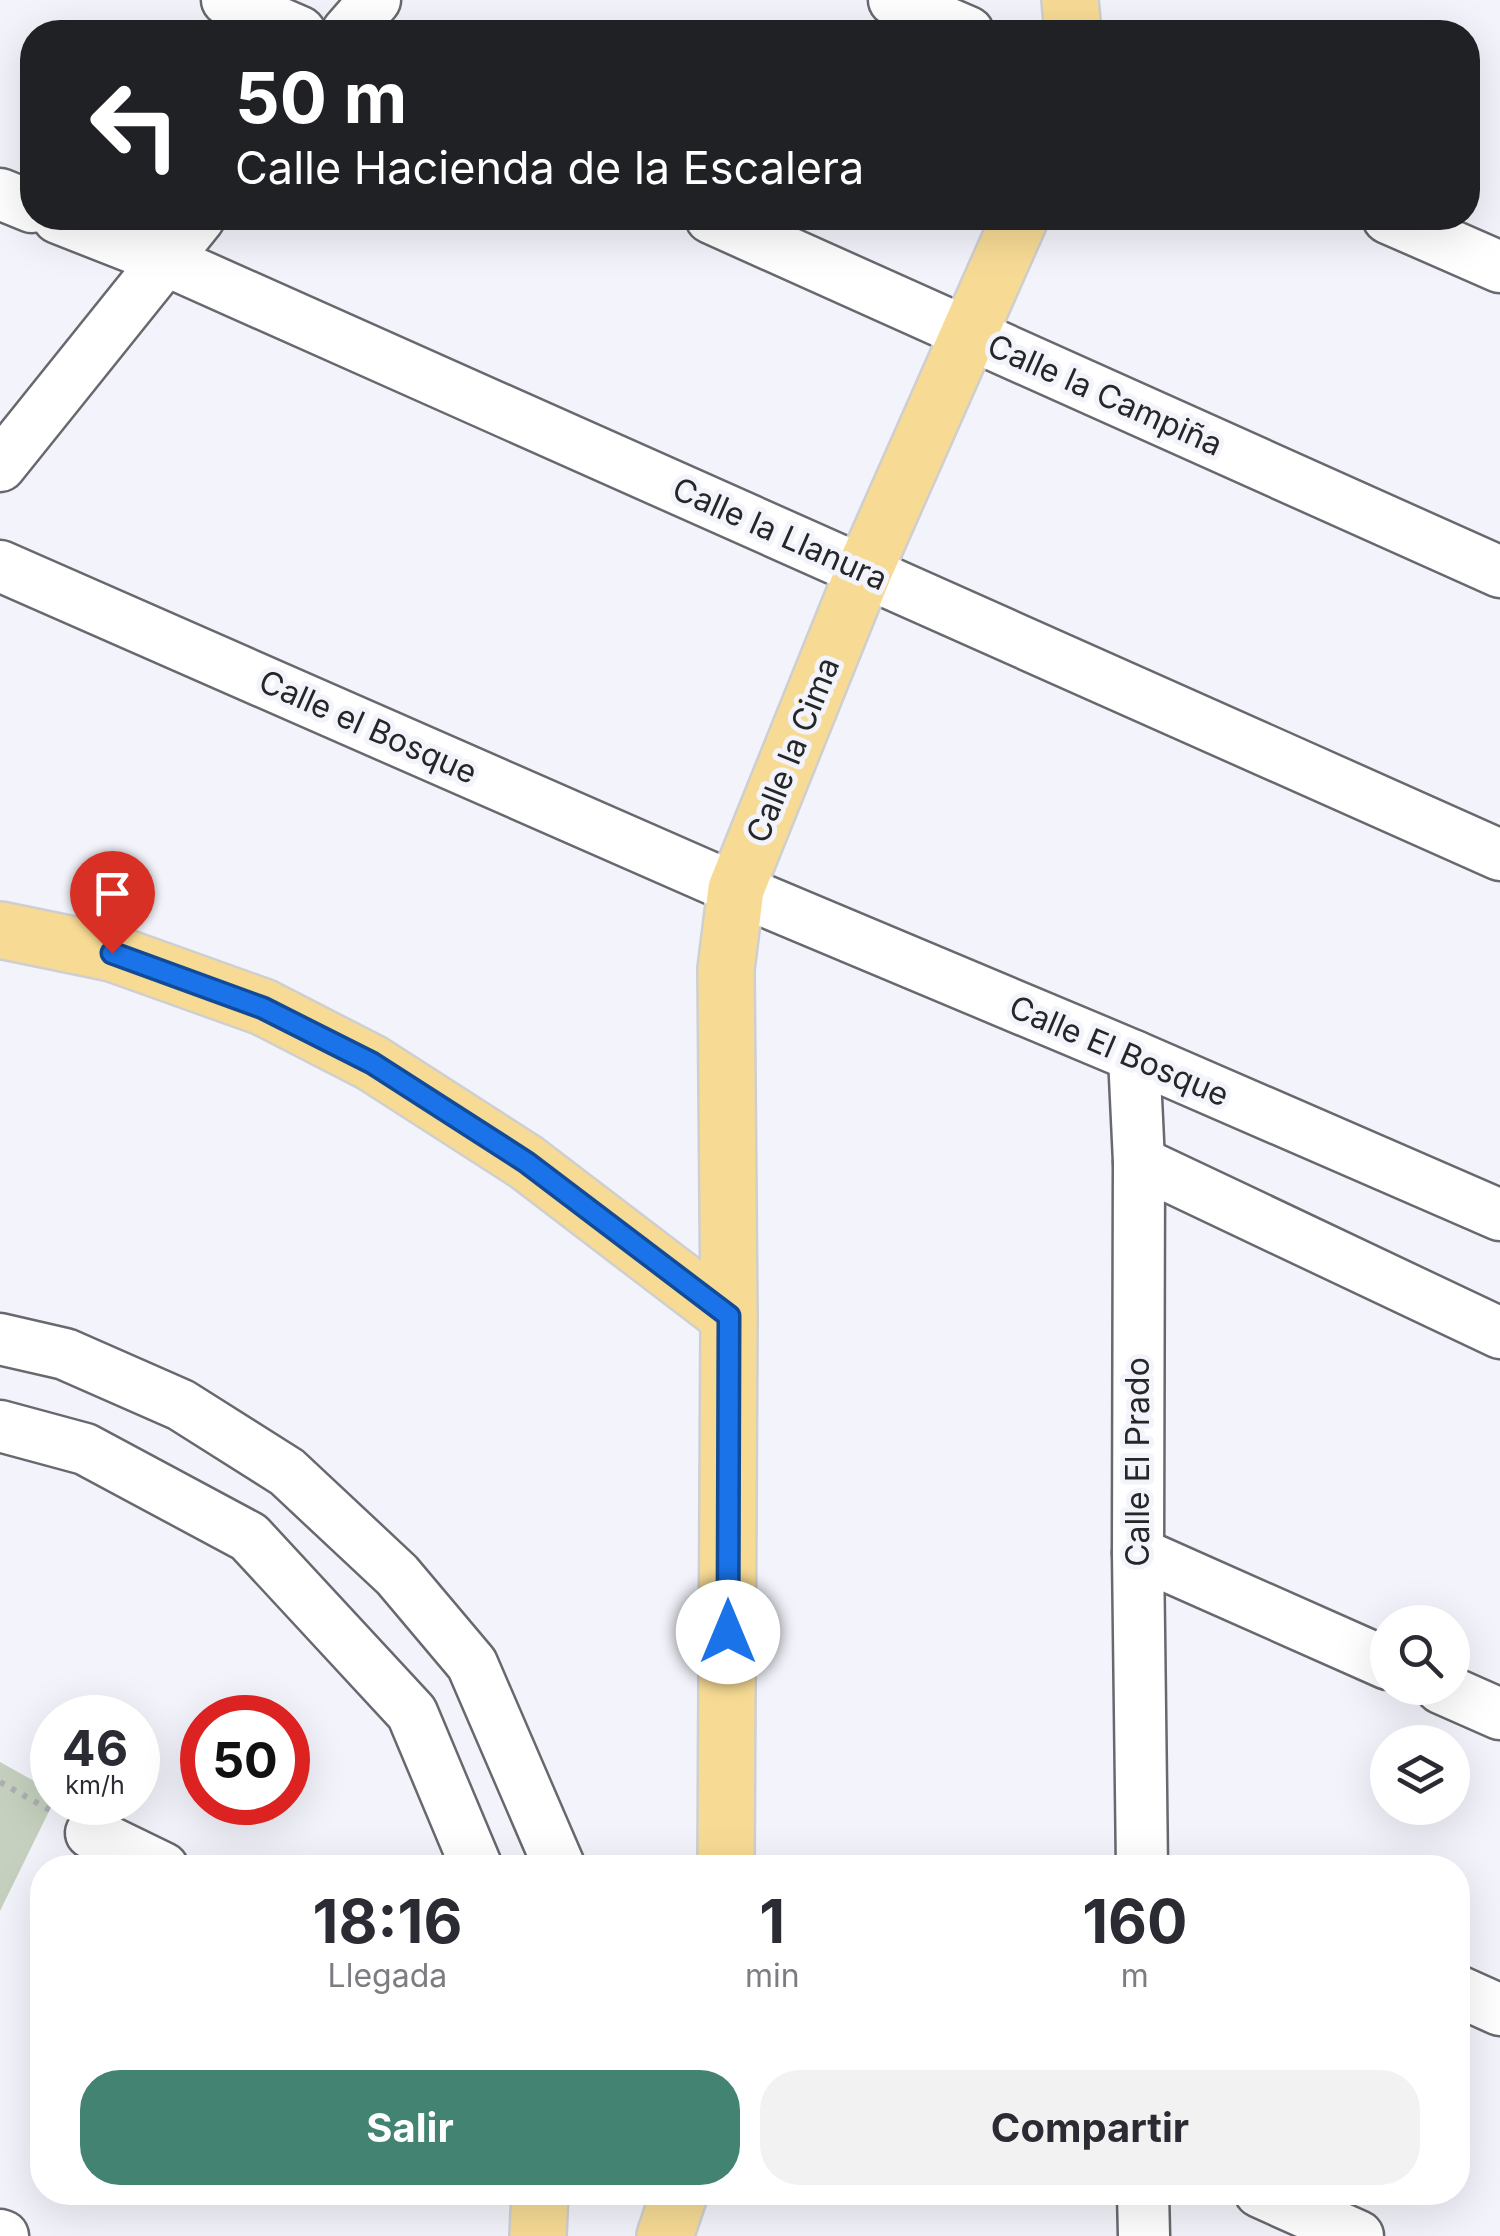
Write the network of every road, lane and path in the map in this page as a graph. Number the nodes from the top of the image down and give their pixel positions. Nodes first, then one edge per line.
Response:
1 (228, 0) edge
2 (374, 0) edge
3 (894, 0) edge
4 (273, 20) edge
5 (357, 20) edge
6 (940, 20) edge
7 (89, 230) edge
8 (189, 230) edge
9 (738, 230) edge
10 (1015, 230) edge
11 (1415, 230) edge
12 (165, 260) junction
13 (1500, 267) edge
14 (970, 334) junction
15 (0, 466) edge
16 (0, 566) edge
17 (864, 572) junction
18 (1500, 572) edge
19 (1500, 856) edge
20 (736, 889) junction
21 (0, 930) edge
22 (1134, 1056) junction
23 (1139, 1162) junction
24 (1500, 1214) edge
25 (729, 1316) junction
26 (1500, 1333) edge
27 (0, 1339) edge
28 (0, 1426) edge
29 (1138, 1553) junction
30 (1370, 1656) edge
31 (1470, 1701) edge
32 (1500, 1714) edge
33 (0, 1782) edge
34 (91, 1833) joint
35 (136, 1855) edge
36 (472, 1855) edge
37 (554, 1855) edge
38 (726, 1855) edge
39 (1153, 1855) edge
40 (1470, 1997) edge
41 (1500, 2010) edge
42 (539, 2205) edge
43 (675, 2205) edge
44 (1143, 2205) edge
45 (1289, 2205) edge
46 (538, 2236) edge
47 (664, 2236) edge
48 (1144, 2236) edge
49 (1358, 2236) edge

1 - 4 street
2 - 5 street
3 - 6 street
7 - 12 street, Calle la Llanura
8 - 12 street
9 - 14 street, Calle la Campiña
10 - 14 main road, Calle la Cima
11 - 13 street
12 - 15 street
12 - 17 street, Calle la Llanura
14 - 17 main road, Calle la Cima
14 - 18 street, Calle la Campiña
16 - 20 street, Calle el Bosque
17 - 19 street, Calle la Llanura
17 - 20 main road, Calle la Cima
20 - 22 street, Calle El Bosque
20 - 25 main road, Calle la Cima
21 - 25 main road
22 - 23 street, Calle El Prado
22 - 24 street, Calle El Bosque
23 - 26 street
23 - 29 street, Calle El Prado
25 - 38 main road, Calle la Cima
27 - 37 street
28 - 36 street
29 - 30 street
29 - 39 street, Calle El Prado
31 - 32 street
33 - 34 path
34 - 35 street
40 - 41 street
42 - 46 main road
43 - 47 main road
44 - 48 street
45 - 49 street

